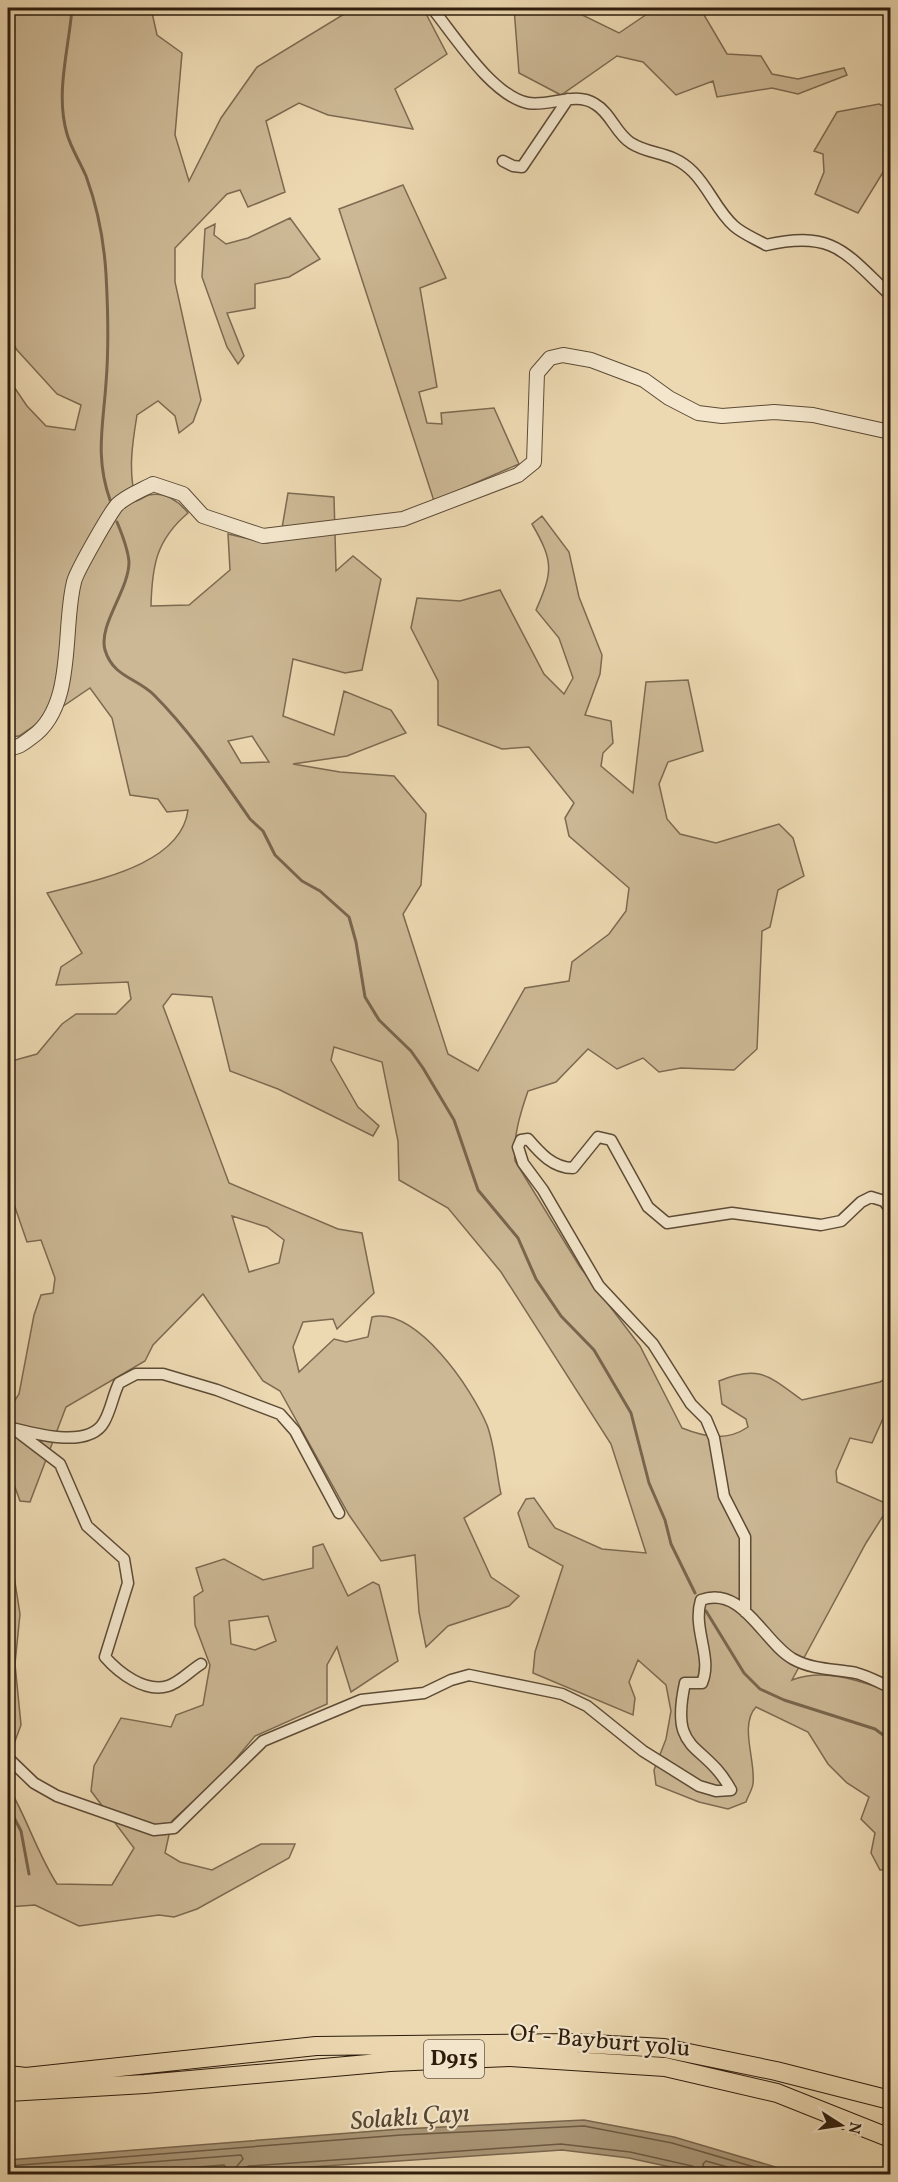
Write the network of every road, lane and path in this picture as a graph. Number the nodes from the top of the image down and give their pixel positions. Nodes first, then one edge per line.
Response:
1 (432, 8) edge
2 (568, 98) junction
3 (503, 161) dead end
4 (891, 295) edge
5 (891, 432) edge
6 (8, 748) edge
7 (891, 1209) edge
8 (10, 1427) edge
9 (339, 1513) dead end
10 (745, 1612) junction
11 (201, 1664) dead end
12 (891, 1688) edge
13 (8, 1758) edge
14 (8, 2075) edge
15 (8, 2092) edge
16 (891, 2100) edge
17 (891, 2138) edge

1 - 2 street
2 - 3 street
2 - 4 street
5 - 6 street
7 - 10 street
8 - 9 street
8 - 11 street
10 - 12 street
10 - 13 street
14 - 16 highway, Of - Bayburt yolu / D915
15 - 17 highway, Of - Bayburt yolu / D915

